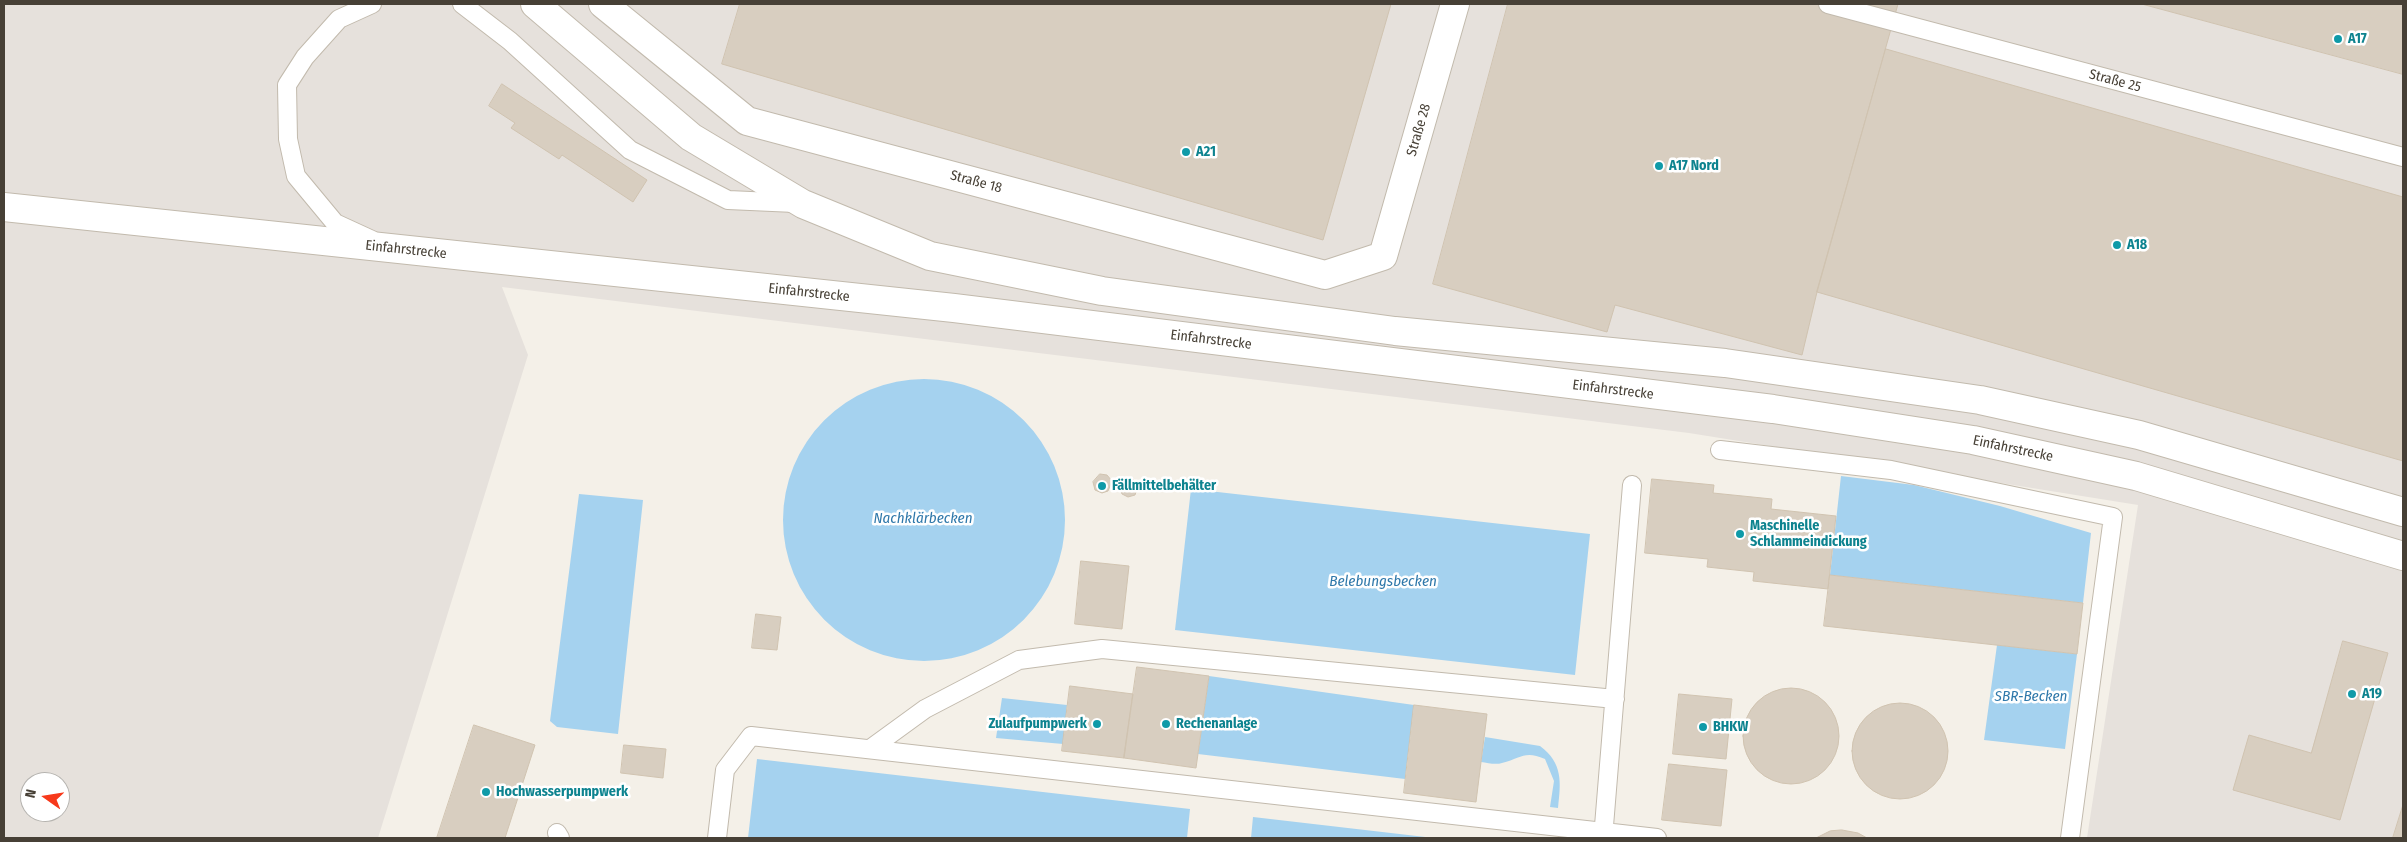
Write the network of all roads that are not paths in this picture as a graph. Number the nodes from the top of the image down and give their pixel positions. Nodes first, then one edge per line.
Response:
1 (372, 4) edge
2 (462, 4) edge
3 (535, 4) edge
4 (604, 4) edge
5 (1455, 4) edge
6 (1828, 4) edge
7 (2403, 157) edge
8 (804, 204) junction
9 (4, 207) edge
10 (392, 249) junction
11 (1383, 256) joint
12 (1720, 450) dead end
13 (1632, 485) dead end
14 (2403, 512) edge
15 (2403, 556) edge
16 (1615, 699) junction
17 (870, 749) junction
18 (1603, 835) edge
19 (717, 838) edge
20 (1656, 838) edge
21 (2070, 838) edge

1 - 10 lane
2 - 8 lane
3 - 8 street
4 - 11 street, Straße 18
5 - 11 street, Straße 28
6 - 7 lane, Straße 25
8 - 14 street
9 - 10 street, Einfahrstrecke
10 - 15 street, Einfahrstrecke
12 - 21 lane
13 - 16 lane
16 - 17 lane
16 - 18 lane
17 - 18 lane
17 - 19 lane
18 - 20 lane

